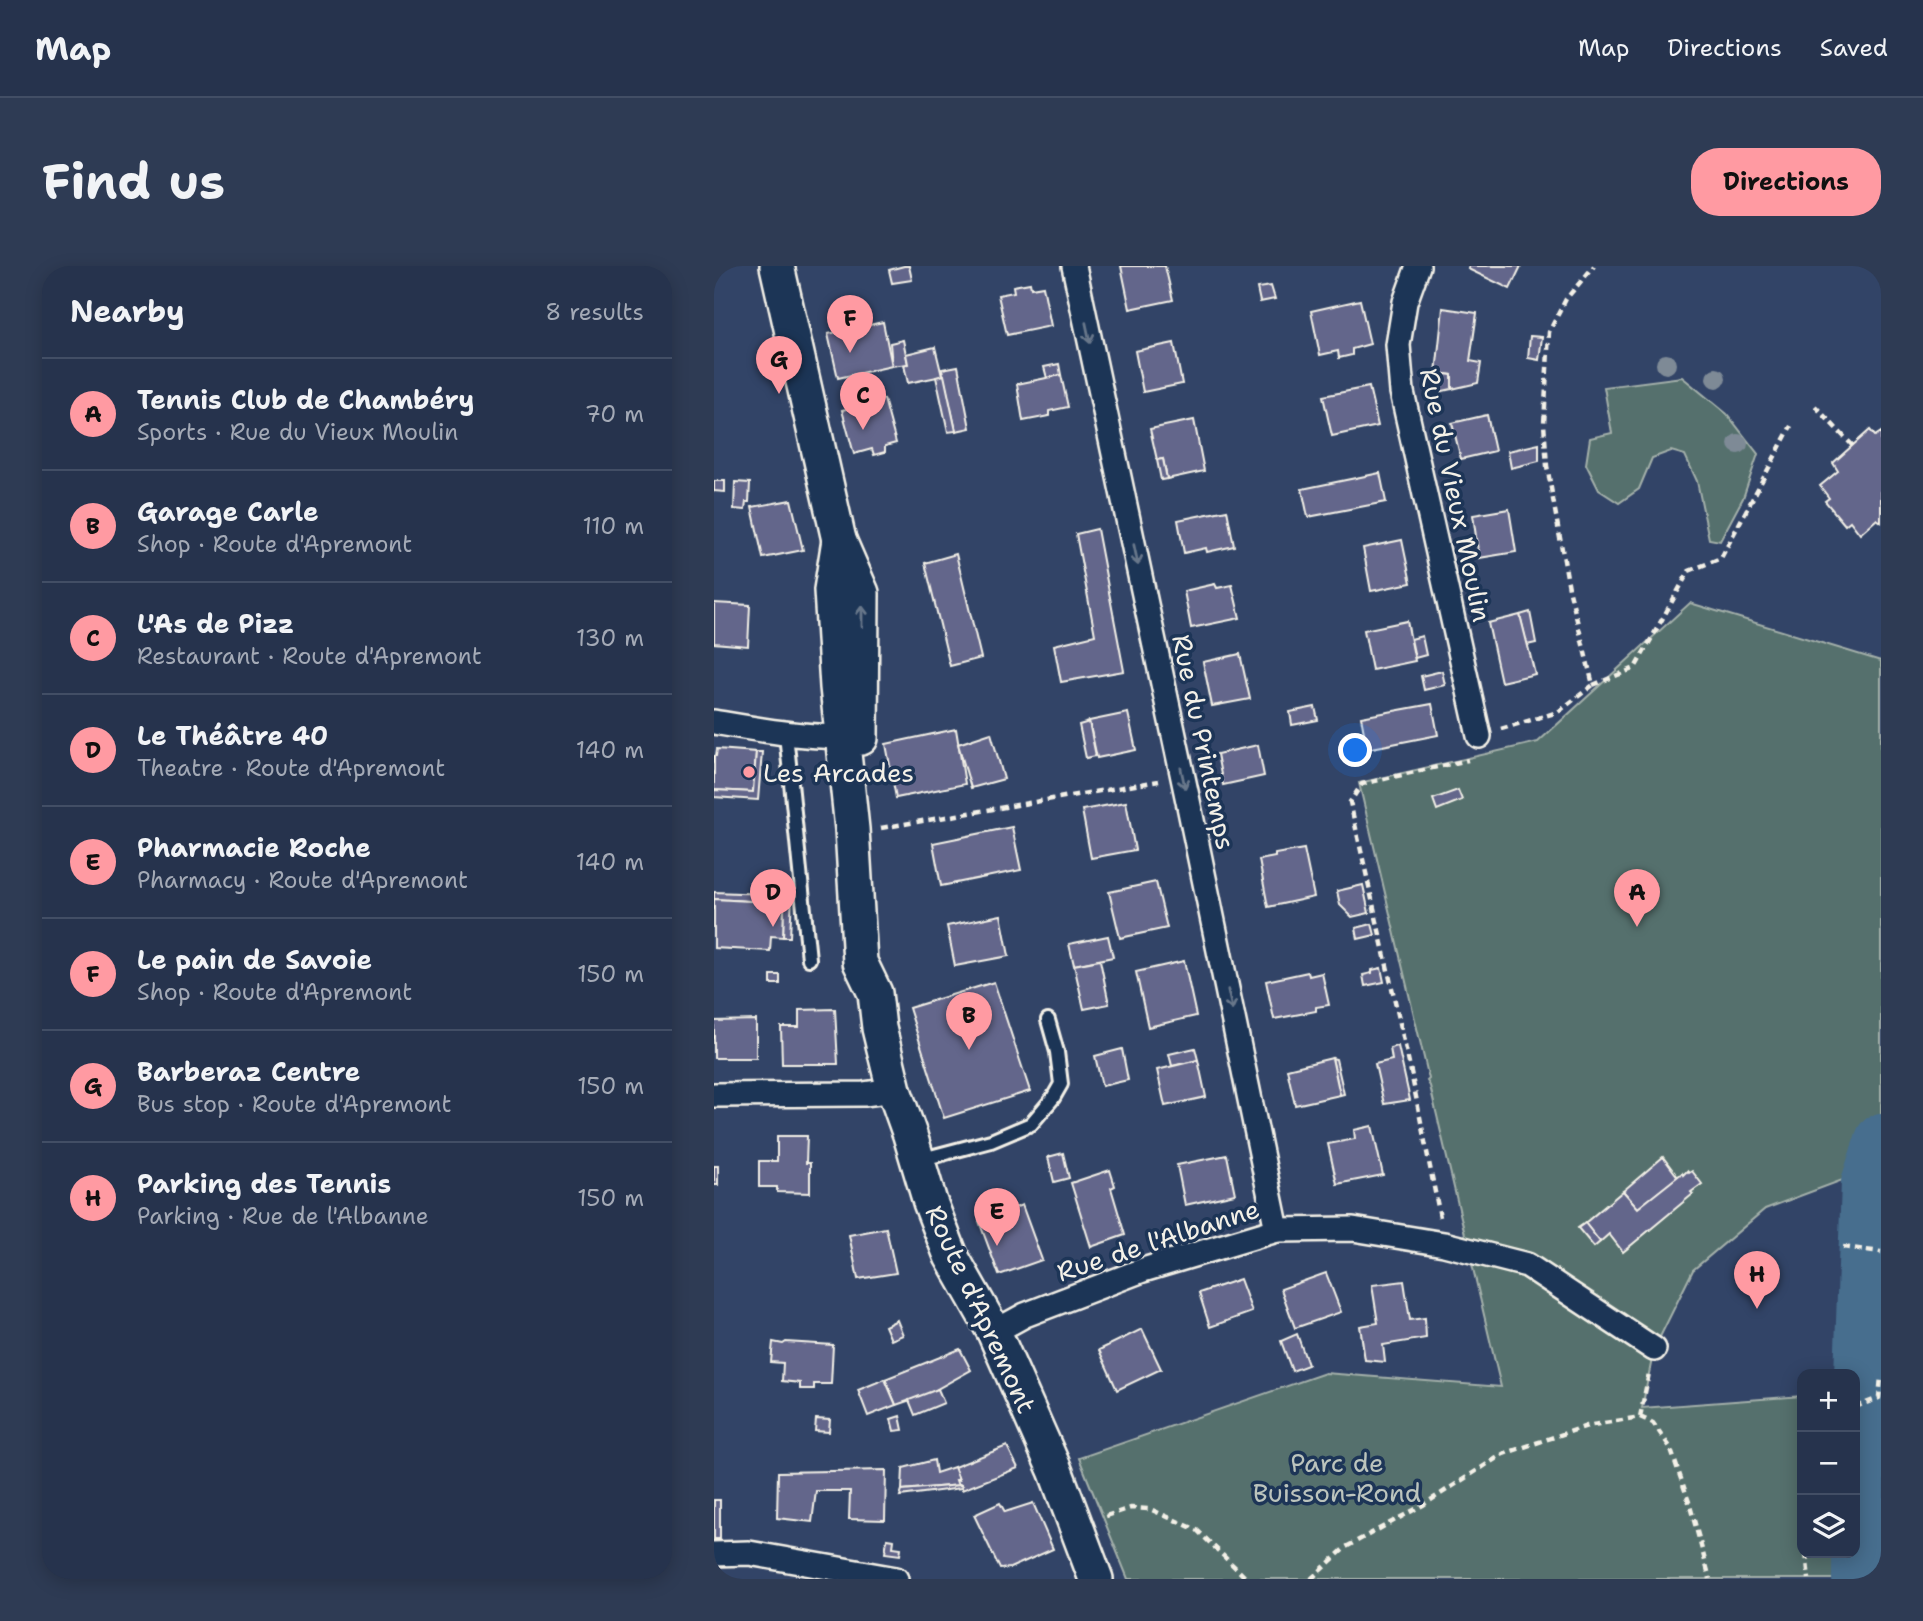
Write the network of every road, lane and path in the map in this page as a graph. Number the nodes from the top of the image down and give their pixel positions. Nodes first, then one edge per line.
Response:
1 (776, 266) edge
2 (1074, 266) edge
3 (1418, 266) edge
4 (1594, 266) edge
5 (1815, 406) dead end
6 (1791, 426) dead end
7 (1853, 446) dead end
8 (1593, 685) junction
9 (714, 722) edge
10 (786, 734) junction
11 (1479, 736) junction
12 (852, 737) junction
13 (1183, 776) junction
14 (870, 829) junction
15 (809, 959) dead end
16 (875, 993) junction
17 (1048, 1020) dead end
18 (894, 1090) junction
19 (714, 1095) edge
20 (918, 1161) junction
21 (1277, 1230) junction
22 (1444, 1244) junction
23 (1843, 1247) dead end
24 (1880, 1252) edge
25 (994, 1332) junction
26 (1654, 1349) joint
27 (1881, 1377) edge
28 (1879, 1398) edge
29 (1860, 1405) edge
30 (1640, 1417) junction
31 (1076, 1524) junction
32 (714, 1554) edge
33 (1807, 1558) edge
34 (825, 1572) edge
35 (896, 1579) edge
36 (1096, 1579) edge
37 (1247, 1579) edge
38 (1311, 1579) edge
39 (1710, 1579) edge
40 (1809, 1579) edge

1 - 12 main road, Route d'Apremont
2 -> 13 street, Rue du Printemps
3 - 11 street, Rue du Vieux Moulin
4 - 8 path
5 - 7 path
6 - 8 path
8 - 11 path
9 - 10 street
10 - 12 street
10 - 15 lane
11 - 22 path
12 - 14 main road, Route d'Apremont
12 - 16 main road, Route d'Apremont
13 - 14 path
13 -> 21 street, Rue du Printemps
14 - 16 main road, Route d'Apremont
16 - 18 main road, Route d'Apremont
17 - 20 lane
18 - 19 street
18 - 20 main road, Route d'Apremont
20 - 25 main road, Route d'Apremont
21 - 22 street, Rue de l'Albanne
21 - 25 street, Rue de l'Albanne
22 - 26 street, Rue de l'Albanne
23 - 24 path
25 - 31 main road, Route d'Apremont
26 - 30 path
27 - 28 path
28 - 29 path
30 - 38 path
30 - 39 path
31 - 36 main road, Route d'Apremont
31 - 37 path
32 - 34 street
33 - 40 path
34 - 35 street

